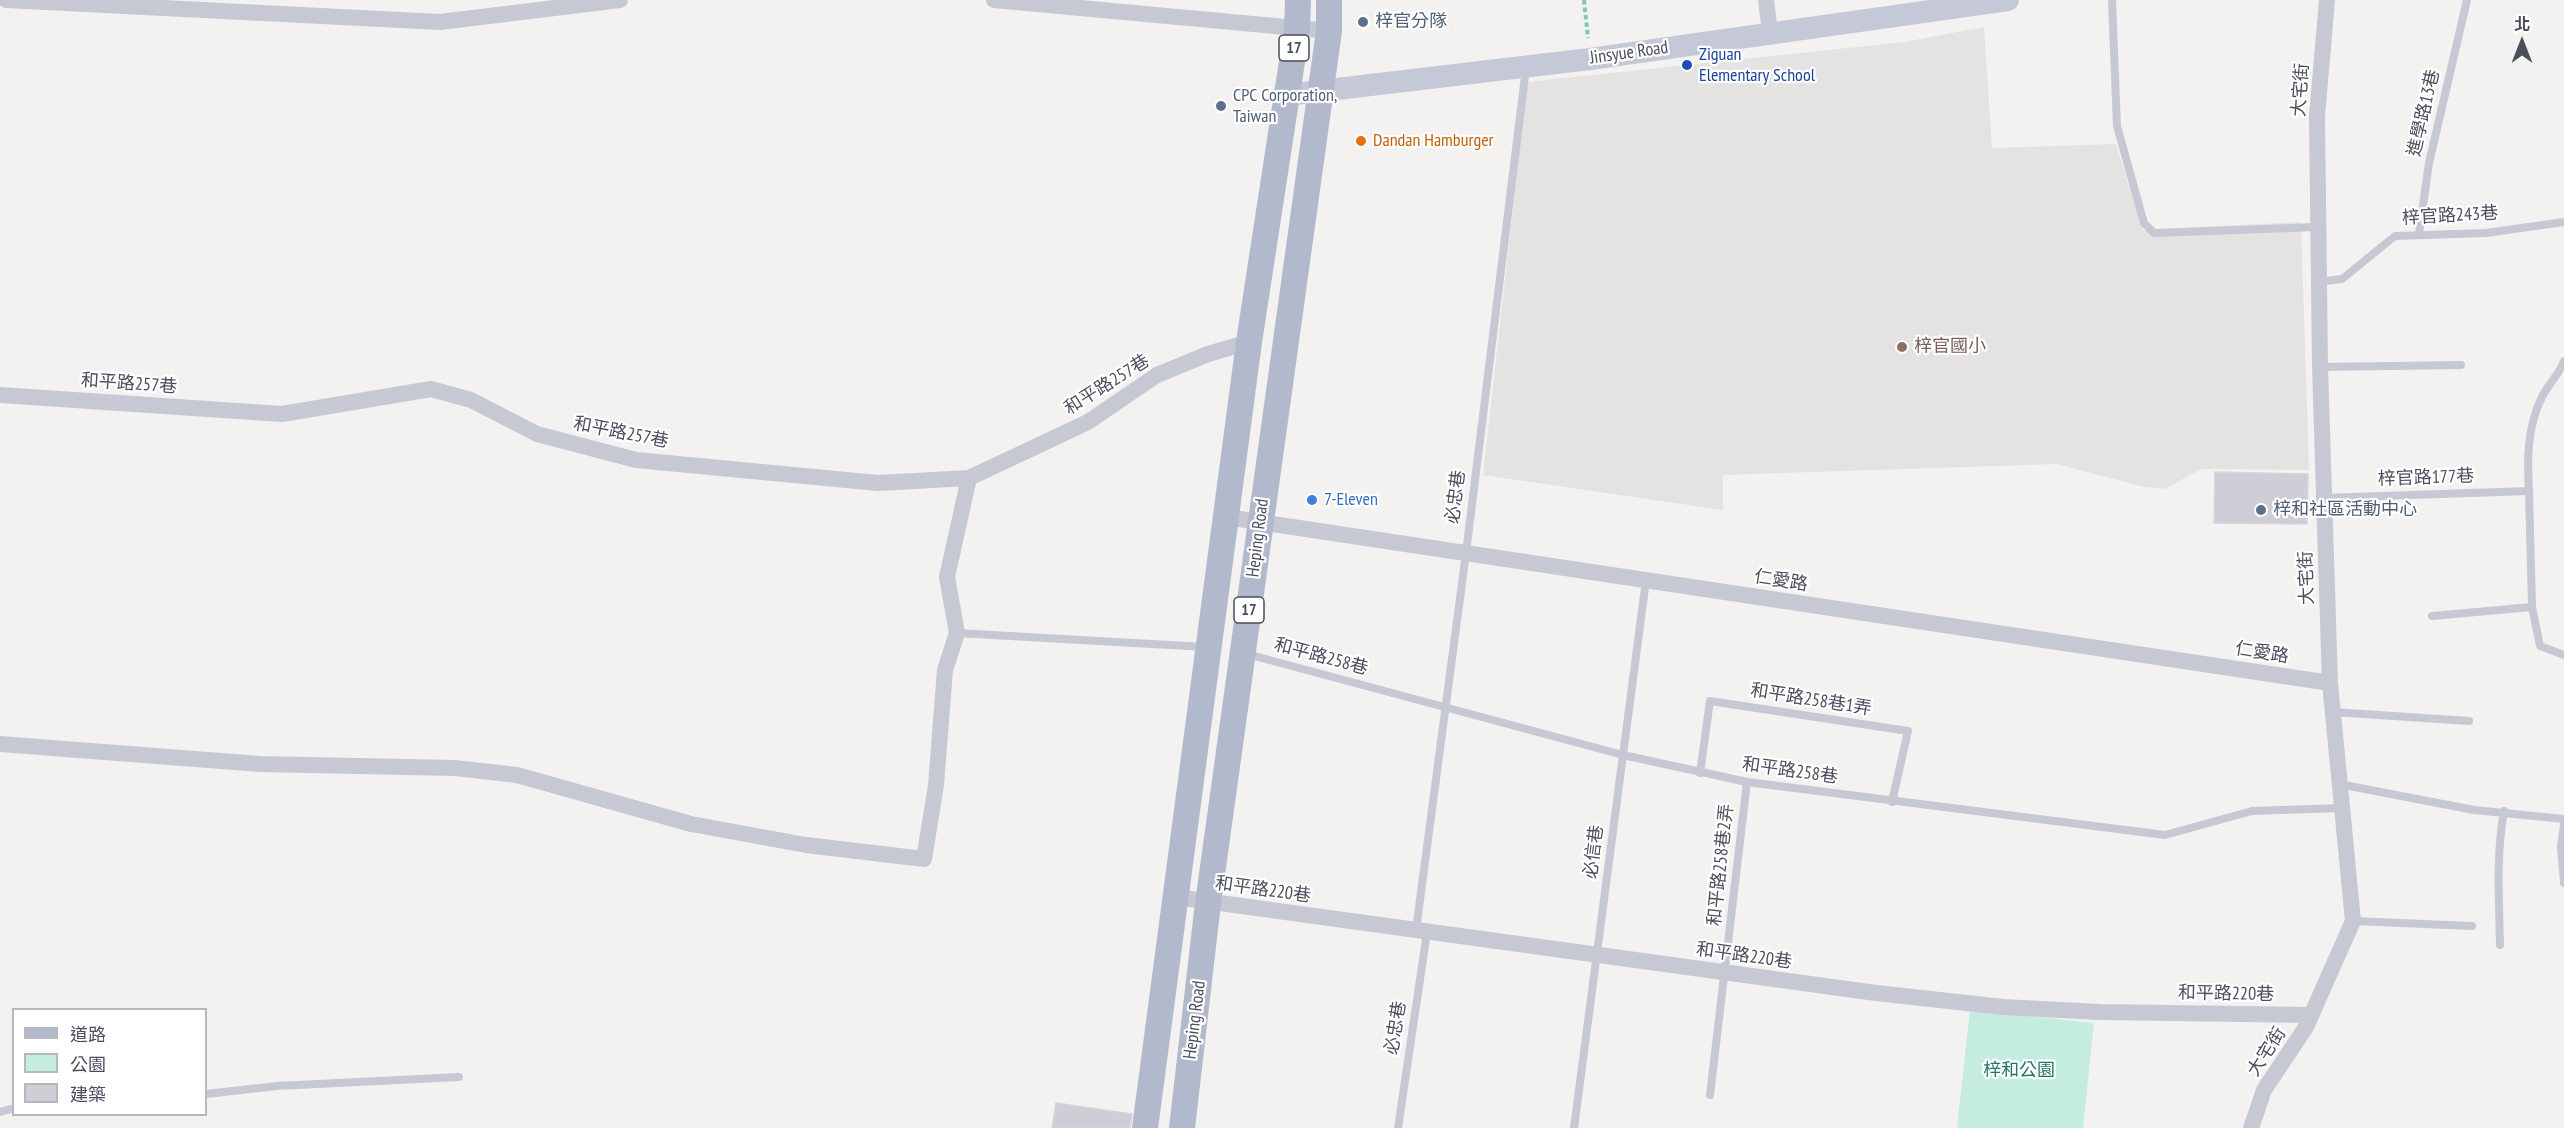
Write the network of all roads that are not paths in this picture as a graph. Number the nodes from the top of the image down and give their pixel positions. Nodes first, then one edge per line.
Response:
1 (6, 0) edge
2 (620, 0) edge
3 (994, 0) edge
4 (1298, 0) edge
5 (1329, 0) edge
6 (1766, 0) edge
7 (2008, 0) edge
8 (2112, 0) edge
9 (2327, 0) edge
10 (2467, 0) edge
11 (1296, 29) junction
12 (1329, 31) junction
13 (1770, 33) junction
14 (1526, 67) junction
15 (1321, 92) junction
16 (1286, 95) junction
17 (2564, 222) edge
18 (2318, 227) junction
19 (2419, 234) junction
20 (2318, 282) junction
21 (1249, 342) junction
22 (2564, 361) edge
23 (2461, 365) dead end
24 (2320, 367) junction
25 (0, 395) edge
26 (969, 478) junction
27 (2529, 491) junction
28 (2324, 498) junction
29 (1226, 517) junction
30 (1260, 522) junction
31 (1466, 553) junction
32 (1646, 580) junction
33 (2532, 607) junction
34 (2432, 616) dead end
35 (957, 633) junction
36 (1209, 648) junction
37 (1244, 653) junction
38 (2564, 655) edge
39 (2330, 683) junction
40 (1445, 707) junction
41 (2333, 712) junction
42 (2469, 721) dead end
43 (0, 744) edge
44 (1623, 755) junction
45 (1700, 773) junction
46 (1747, 782) junction
47 (2339, 783) junction
48 (1892, 802) junction
49 (2342, 808) junction
50 (2504, 812) junction
51 (2564, 819) edge
52 (2564, 824) edge
53 (2564, 883) edge
54 (1176, 897) junction
55 (1209, 903) junction
56 (2354, 921) junction
57 (2472, 926) dead end
58 (1422, 931) junction
59 (2500, 945) dead end
60 (1597, 956) junction
61 (1726, 973) junction
62 (2311, 1015) junction
63 (459, 1077) dead end
64 (207, 1094) edge
65 (1710, 1095) dead end
66 (1145, 1128) edge
67 (1182, 1128) edge
68 (1398, 1128) edge
69 (1574, 1128) edge
70 (2251, 1128) edge

1 - 2 street
3 - 11 street
4 - 11 main road, 17
5 - 12 main road, 17
6 - 13 street
7 - 13 street, Jinsyue Road
8 - 18 lane
9 - 18 street, 大宅街
10 - 19 lane, 進學路13巷
11 - 12 street
11 - 16 main road, 17
12 - 15 main road, 17
13 - 14 street, Jinsyue Road
14 - 15 street, Jinsyue Road
14 - 31 lane, 必忠巷
15 - 16 street, Jinsyue Road
15 - 30 main road, Heping Road / 17
16 - 21 main road, Heping Road / 17
17 - 19 lane, 梓官路243巷
18 - 20 street, 大宅街
19 - 20 lane, 梓官路243巷
20 - 24 street, 大宅街
21 - 26 street, 和平路257巷
21 - 29 main road, Heping Road / 17
22 - 27 lane
23 - 24 lane
24 - 28 street, 大宅街
25 - 26 street, 和平路257巷
26 - 35 street
27 - 28 lane, 梓官路177巷
27 - 33 lane
28 - 39 street, 大宅街
29 - 30 street, 仁愛路
29 - 36 main road, Heping Road / 17
30 - 31 street, 仁愛路
30 - 37 main road, Heping Road / 17
31 - 32 street, 仁愛路
31 - 40 lane, 必忠巷
32 - 39 street, 仁愛路
32 - 44 lane, 必信巷
33 - 34 lane
33 - 38 lane
35 - 36 lane
35 - 43 street
36 - 54 main road, Heping Road / 17
37 - 40 lane, 和平路258巷
37 - 55 main road, Heping Road / 17
39 - 41 street, 大宅街
40 - 44 lane, 和平路258巷
40 - 58 lane, 必忠巷
41 - 42 lane
41 - 47 street, 大宅街
44 - 45 lane, 和平路258巷
44 - 60 lane, 必信巷
45 - 46 lane, 和平路258巷
45 - 48 lane, 和平路258巷1弄
46 - 48 lane, 和平路258巷
46 - 61 lane, 和平路258巷2弄
47 - 49 street, 大宅街
47 - 50 lane
48 - 49 lane, 和平路258巷
49 - 56 street, 大宅街
50 - 51 lane
50 - 59 lane
52 - 53 lane
54 - 55 street, 和平路220巷
54 - 66 main road, Heping Road / 17
55 - 58 street, 和平路220巷
55 - 67 main road, Heping Road / 17
56 - 57 lane
56 - 62 street, 大宅街
58 - 60 street, 和平路220巷
58 - 68 lane, 必忠巷
60 - 61 street, 和平路220巷
60 - 69 lane, 必信巷
61 - 62 street, 和平路220巷
61 - 65 lane, 和平路258巷2弄
62 - 70 street, 大宅街
63 - 64 lane

